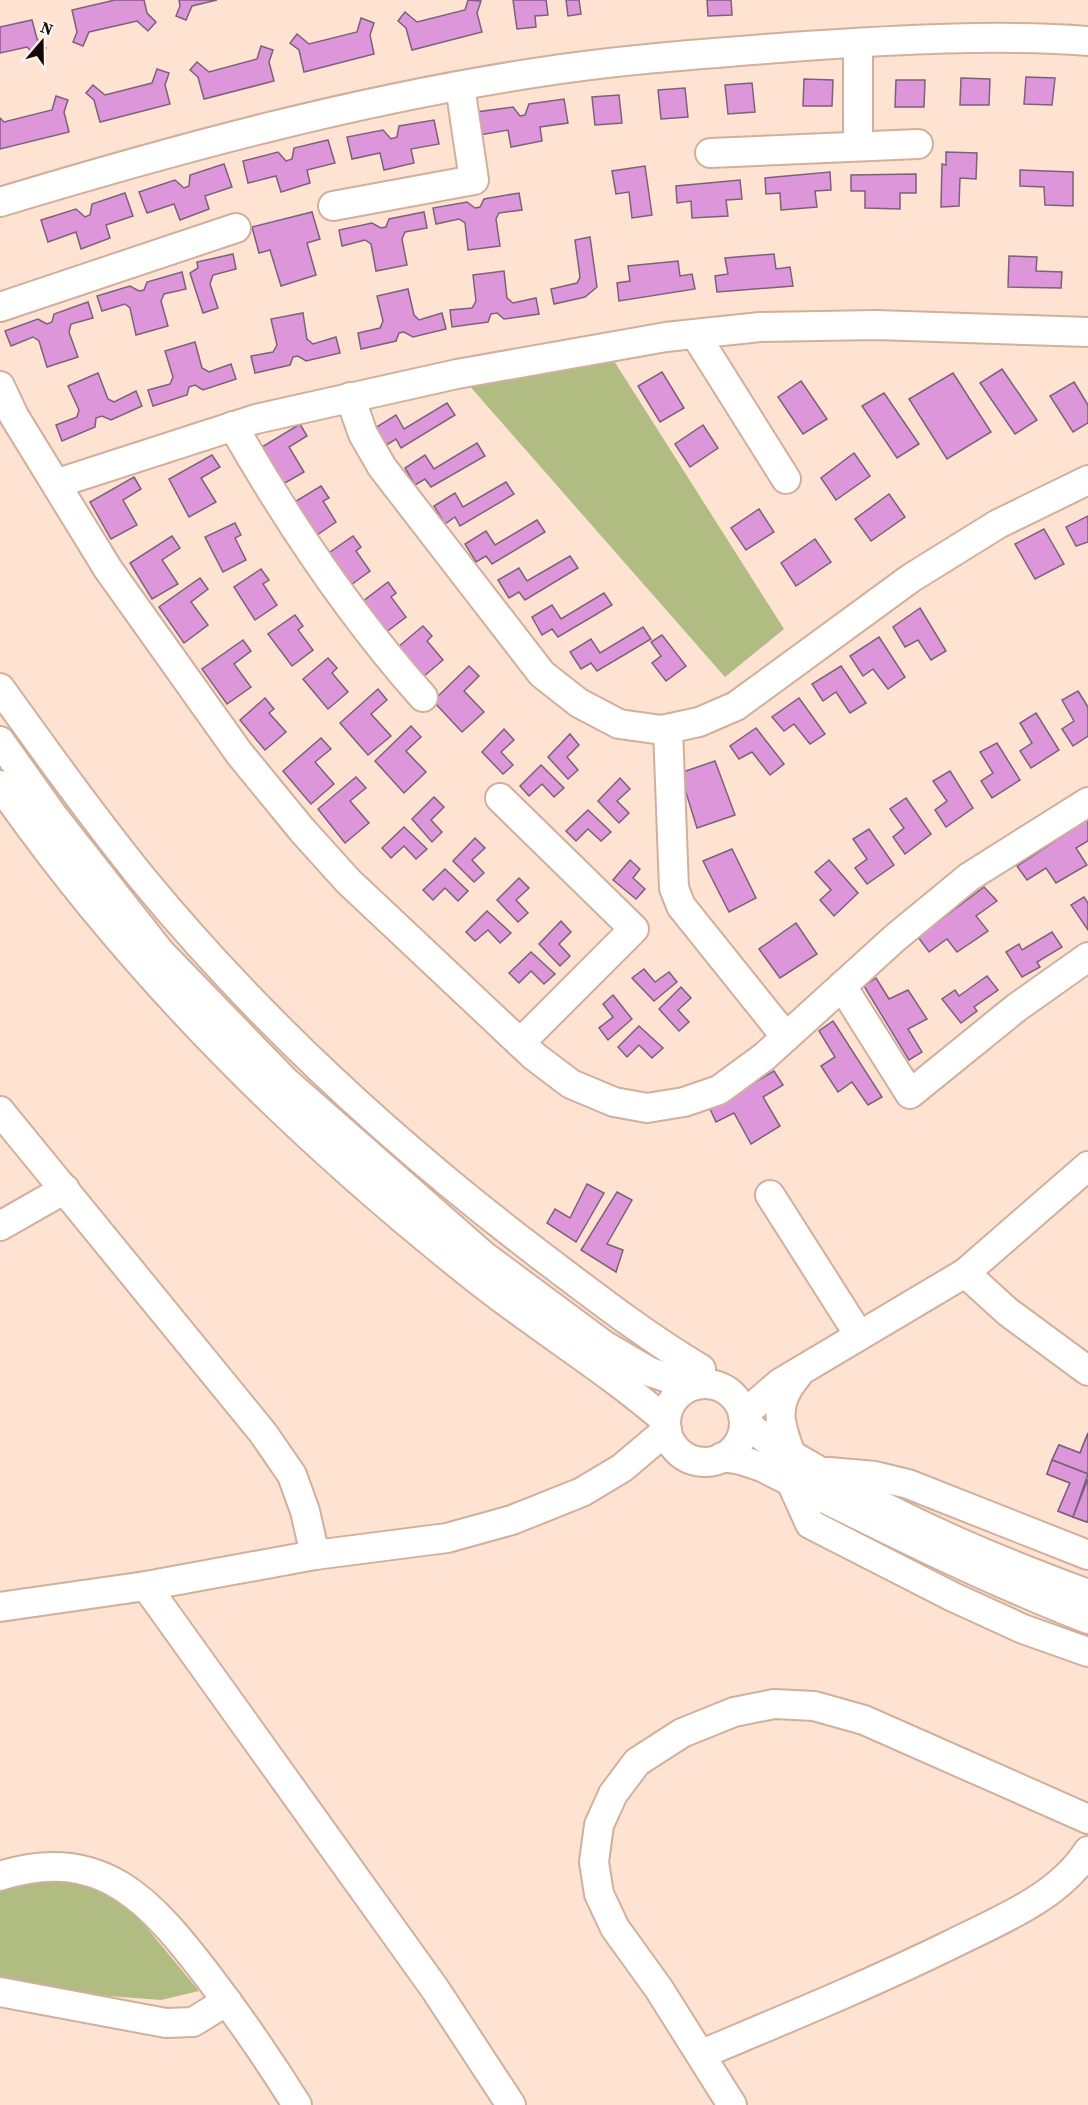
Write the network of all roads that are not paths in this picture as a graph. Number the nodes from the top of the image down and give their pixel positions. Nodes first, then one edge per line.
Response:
1 (1088, 41) edge
2 (858, 43) junction
3 (460, 86) junction
4 (918, 144) dead end
5 (858, 146) junction
6 (710, 153) dead end
7 (0, 202) edge
8 (333, 206) dead end
9 (236, 228) dead end
10 (0, 307) edge
11 (1088, 332) edge
12 (695, 334) junction
13 (0, 386) edge
14 (350, 397) junction
15 (232, 426) junction
16 (786, 479) dead end
17 (1088, 480) edge
18 (58, 483) junction
19 (0, 688) edge
20 (423, 697) dead end
21 (668, 729) junction
22 (0, 741) edge
23 (0, 785) edge
24 (500, 798) dead end
25 (1088, 802) edge
26 (1088, 957) edge
27 (842, 986) junction
28 (786, 1037) junction
29 (520, 1043) junction
30 (0, 1111) edge
31 (1088, 1166) edge
32 (65, 1189) junction
33 (770, 1195) dead end
34 (0, 1226) edge
35 (964, 1273) junction
36 (859, 1335) junction
37 (1088, 1371) edge
38 (791, 1376) junction
39 (696, 1378) junction
40 (725, 1389) junction
41 (636, 1396) junction
42 (743, 1418) junction
43 (666, 1425) junction
44 (686, 1456) junction
45 (722, 1457) junction
46 (625, 1466) junction
47 (791, 1468) junction
48 (820, 1471) junction
49 (315, 1555) junction
50 (1088, 1555) edge
51 (146, 1587) junction
52 (1088, 1594) edge
53 (0, 1607) edge
54 (1088, 1619) edge
55 (1088, 1652) edge
56 (1088, 1819) edge
57 (1088, 1851) edge
58 (0, 1876) edge
59 (0, 1992) edge
60 (227, 2001) junction
61 (702, 2054) junction
62 (297, 2105) edge
63 (511, 2105) edge
64 (732, 2105) edge

1 - 2 street
2 - 3 street
2 - 5 street
3 - 7 street
3 - 8 street
4 - 5 street
5 - 6 street
9 - 10 street
11 - 12 street
12 - 14 street
12 - 16 street
13 - 18 street
14 - 15 street
14 - 21 street
15 - 18 street
15 - 20 street
17 - 21 street
18 - 29 street
19 - 39 street
21 - 28 street
22 - 39 street
23 - 41 street
24 - 29 street
25 - 27 street
26 - 27 street
27 - 28 street
28 - 29 street
30 - 32 street
31 - 35 street
32 - 34 street
32 - 49 street
33 - 36 street
35 - 36 street
35 - 37 street
36 - 38 street
38 - 40 street
38 - 42 street
38 - 47 street
39 - 40 street
39 - 43 street
40 - 42 street
41 - 43 street
41 - 46 street
42 - 45 street
42 - 47 street
43 - 44 street
43 - 46 street
44 - 45 street
44 - 46 street
45 - 47 street
46 - 49 street
47 - 48 street
47 - 54 street
47 - 55 street
48 - 50 street
48 - 52 street
49 - 51 street
51 - 53 street
51 - 63 street
56 - 61 street
57 - 61 street
58 - 60 street
59 - 60 street
60 - 62 street
61 - 64 street

